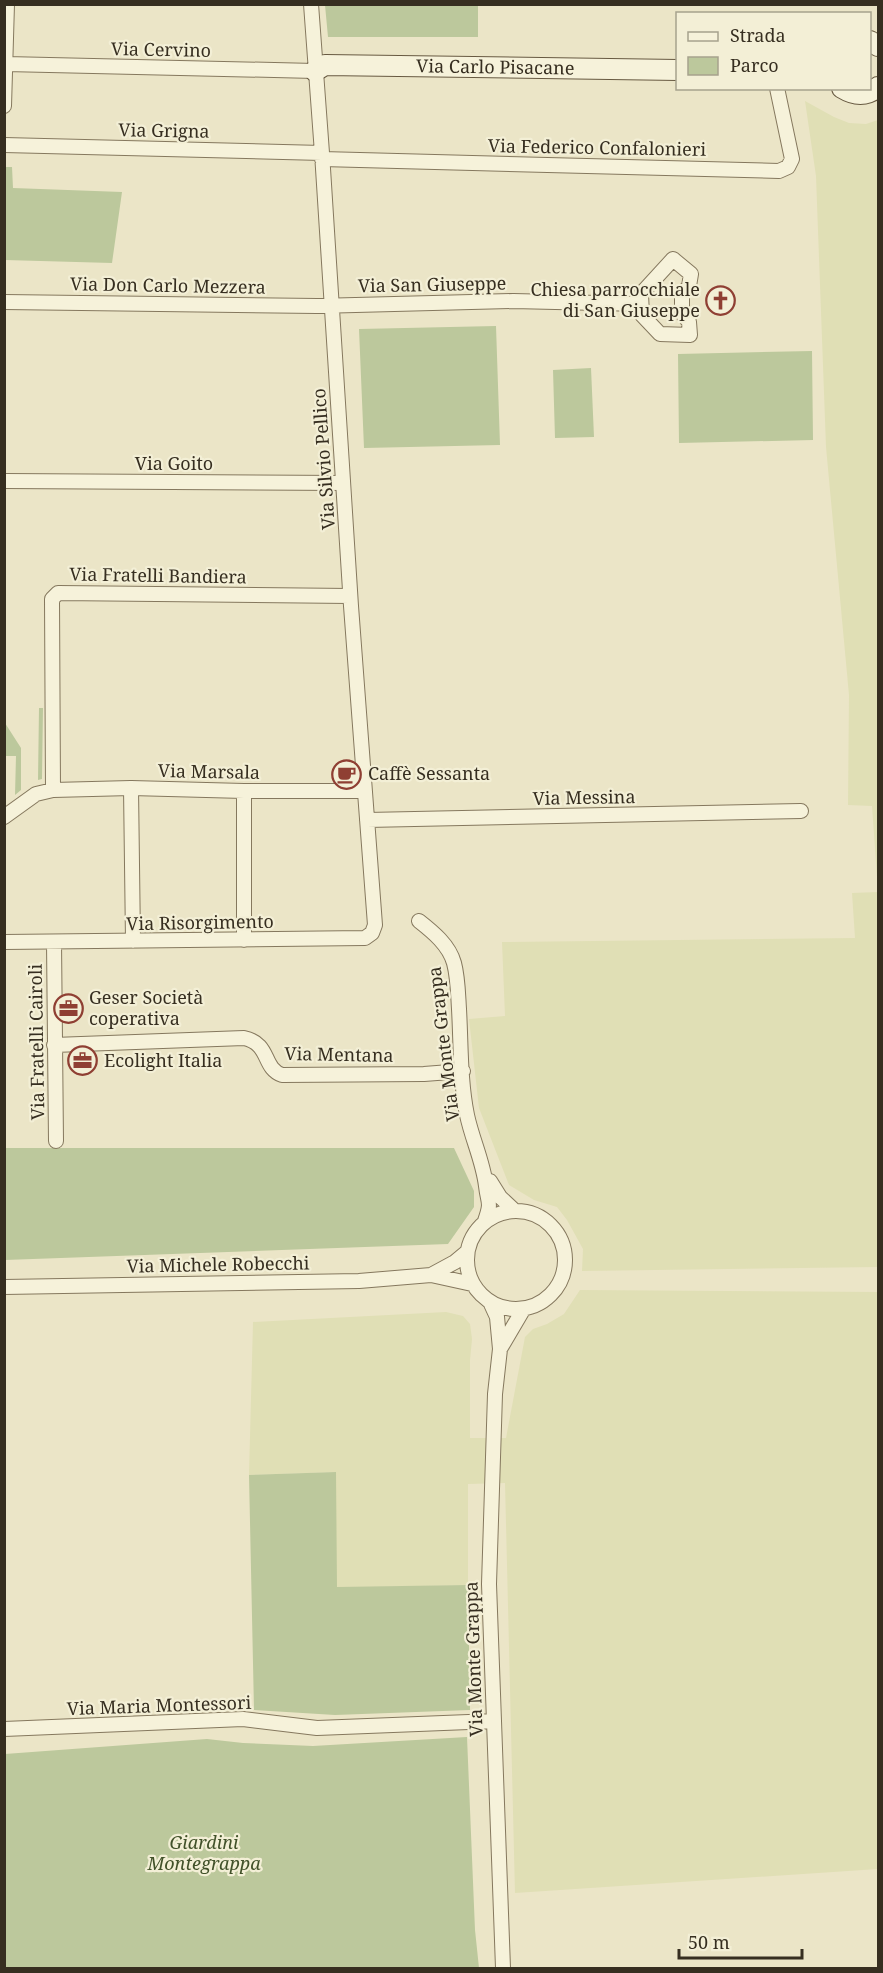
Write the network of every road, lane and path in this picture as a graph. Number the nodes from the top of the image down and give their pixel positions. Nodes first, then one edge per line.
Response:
1 (7, 4) edge
2 (311, 4) edge
3 (6, 64) edge
4 (676, 70) edge
5 (315, 71) junction
6 (878, 88) edge
7 (777, 90) edge
8 (845, 90) edge
9 (4, 106) edge
10 (4, 145) edge
11 (322, 156) junction
12 (4, 302) edge
13 (641, 304) junction
14 (332, 305) junction
15 (4, 481) edge
16 (344, 483) junction
17 (350, 596) junction
18 (131, 789) junction
19 (53, 790) junction
20 (244, 791) junction
21 (365, 791) junction
22 (801, 811) dead end
23 (4, 817) edge
24 (367, 820) junction
25 (375, 911) joint
26 (419, 921) dead end
27 (244, 940) junction
28 (134, 941) junction
29 (4, 942) edge
30 (54, 942) junction
31 (54, 1045) junction
32 (463, 1071) junction
33 (56, 1141) dead end
34 (486, 1174) junction
35 (515, 1211) junction
36 (485, 1221) junction
37 (467, 1252) junction
38 (431, 1275) junction
39 (472, 1284) junction
40 (4, 1287) edge
41 (491, 1304) junction
42 (523, 1310) junction
43 (500, 1349) junction
44 (494, 1721) junction
45 (4, 1729) edge
46 (503, 1968) edge

1 - 3 street
2 - 5 street, Via Silvio Pellico
3 - 5 street, Via Cervino
3 - 9 street
4 - 5 street, Via Carlo Pisacane
5 - 11 street, Via Silvio Pellico
6 - 8 street
7 - 11 street, Via Federico Confalonieri
10 - 11 street, Via Grigna
11 - 14 street, Via Silvio Pellico
12 - 14 street, Via Don Carlo Mezzera
13 - 13 street
13 - 14 street, Via San Giuseppe
14 - 16 street, Via Silvio Pellico
15 - 16 street, Via Goito
16 - 17 street, Via Silvio Pellico
17 - 19 street, Via Fratelli Bandiera
17 - 21 street, Via Silvio Pellico
18 - 19 street, Via Marsala
18 - 20 street, Via Marsala
18 - 28 street
19 - 23 street
20 - 21 street, Via Marsala
20 - 27 street
21 - 24 street, Via Silvio Pellico
22 - 24 street, Via Messina
24 - 25 street, Via Silvio Pellico
25 - 27 street, Via Risorgimento
26 - 32 street, Via Monte Grappa
27 - 28 street, Via Risorgimento
28 - 30 street, Via Risorgimento
29 - 30 street, Via Risorgimento
30 - 31 street, Via Fratelli Cairoli
31 - 32 street, Via Mentana
31 - 33 street, Via Fratelli Cairoli
32 - 34 street, Via Monte Grappa
34 - 35 street, Via Monte Grappa
34 - 36 street, Via Monte Grappa
35 - 36 street
35 - 42 street
36 - 37 street
37 - 38 street, Via Michele Robecchi
37 - 39 street
38 - 39 street, Via Michele Robecchi
38 - 40 street, Via Michele Robecchi
39 - 41 street
41 - 42 street
41 - 43 street, Via Monte Grappa
42 - 43 street, Via Monte Grappa
43 - 44 street, Via Monte Grappa
44 - 45 street, Via Maria Montessori
44 - 46 street, Via Monte Grappa

